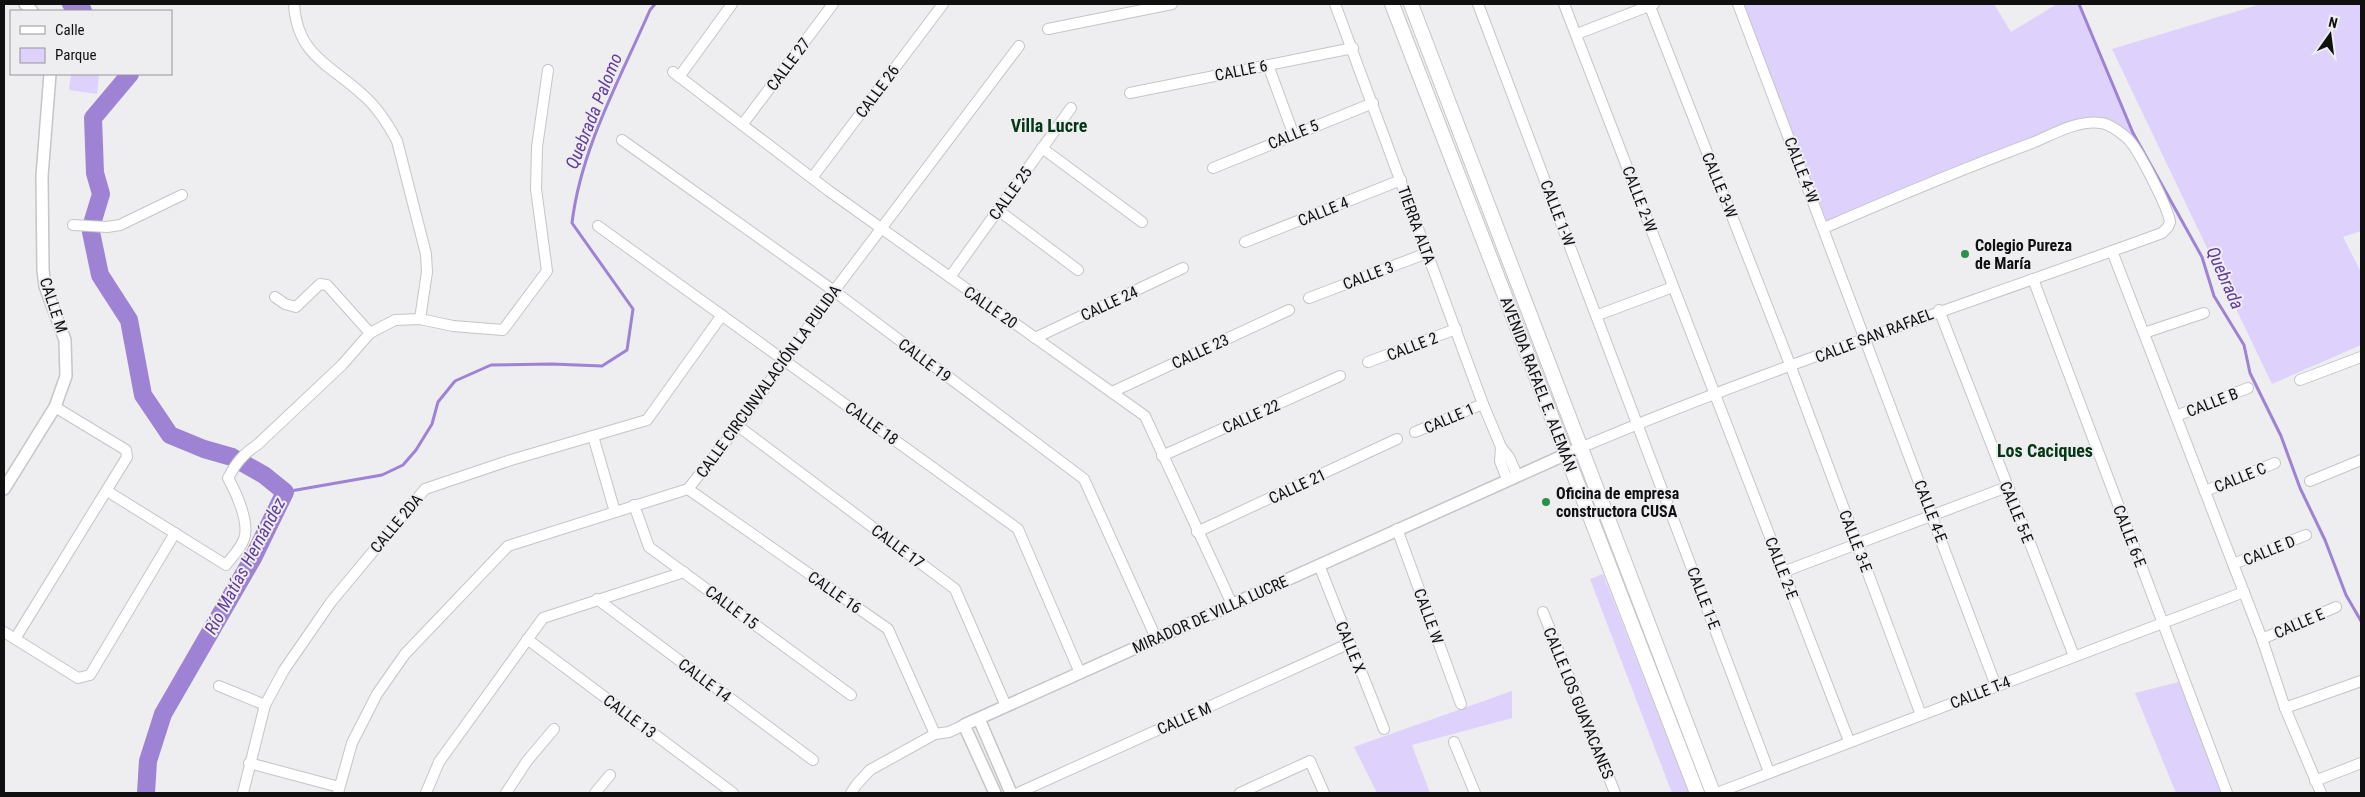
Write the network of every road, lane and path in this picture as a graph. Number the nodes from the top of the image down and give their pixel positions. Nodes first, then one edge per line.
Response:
1 (294, 4) edge
2 (732, 4) edge
3 (833, 4) edge
4 (943, 4) edge
5 (1172, 4) edge
6 (1334, 4) edge
7 (1392, 4) edge
8 (1411, 4) edge
9 (1478, 4) edge
10 (1564, 4) edge
11 (1651, 4) edge
12 (1738, 4) edge
13 (1048, 29) dead end
14 (1577, 34) junction
15 (1019, 46) dead end
16 (1353, 48) junction
17 (1268, 65) junction
18 (548, 70) dead end
19 (50, 75) edge
20 (1130, 93) dead end
21 (1373, 103) junction
22 (1071, 108) dead end
23 (742, 125) junction
24 (1293, 134) junction
25 (622, 140) dead end
26 (1042, 148) junction
27 (1213, 168) dead end
28 (812, 178) junction
29 (1401, 180) junction
30 (182, 195) dead end
31 (998, 210) junction
32 (1142, 222) dead end
33 (73, 225) dead end
34 (598, 226) dead end
35 (881, 228) junction
36 (1824, 228) junction
37 (1245, 242) dead end
38 (1427, 252) junction
39 (2112, 252) junction
40 (1183, 268) dead end
41 (1078, 270) dead end
42 (950, 277) junction
43 (2033, 278) junction
44 (1673, 287) junction
45 (834, 291) junction
46 (275, 298) dead end
47 (1309, 298) dead end
48 (1289, 310) dead end
49 (1939, 310) junction
50 (2204, 314) dead end
51 (722, 315) junction
52 (1598, 315) junction
53 (420, 319) junction
54 (1456, 329) junction
55 (370, 333) junction
56 (2144, 333) junction
57 (1035, 338) junction
58 (1864, 338) junction
59 (2361, 357) edge
60 (785, 360) junction
61 (1368, 362) dead end
62 (1791, 367) junction
63 (1340, 376) dead end
64 (2300, 380) dead end
65 (2248, 388) dead end
66 (1112, 392) junction
67 (1715, 395) junction
68 (1484, 404) junction
69 (55, 408) junction
70 (2176, 416) junction
71 (1638, 423) junction
72 (738, 426) junction
73 (1415, 432) dead end
74 (593, 436) junction
75 (1397, 439) dead end
76 (1580, 448) junction
77 (1566, 453) junction
78 (1162, 456) junction
79 (2361, 460) edge
80 (2275, 464) dead end
81 (1512, 477) junction
82 (2310, 481) dead end
83 (2007, 487) junction
84 (688, 488) junction
85 (4, 489) edge
86 (107, 491) junction
87 (2205, 491) junction
88 (634, 506) junction
89 (615, 512) junction
90 (1933, 515) junction
91 (1397, 529) junction
92 (1198, 532) junction
93 (175, 533) junction
94 (2306, 535) dead end
95 (1857, 544) junction
96 (2233, 564) junction
97 (1319, 565) junction
98 (684, 572) junction
99 (1783, 572) junction
100 (2244, 592) junction
101 (597, 599) junction
102 (1232, 604) junction
103 (2336, 608) dead end
104 (1543, 612) dead end
105 (2163, 623) junction
106 (4, 632) edge
107 (15, 638) junction
108 (1156, 638) junction
109 (527, 639) junction
110 (2262, 639) junction
111 (1350, 643) junction
112 (2074, 656) junction
113 (1080, 673) junction
114 (2361, 680) edge
115 (219, 686) dead end
116 (1996, 686) junction
117 (850, 695) dead end
118 (1461, 704) dead end
119 (266, 705) junction
120 (1006, 706) junction
121 (2285, 708) junction
122 (1921, 715) junction
123 (979, 719) junction
124 (964, 725) junction
125 (554, 728) dead end
126 (1384, 729) dead end
127 (935, 734) junction
128 (1849, 741) junction
129 (1454, 742) dead end
130 (813, 760) dead end
131 (2361, 762) edge
132 (249, 763) junction
133 (1769, 772) junction
134 (610, 775) dead end
135 (2316, 781) junction
136 (338, 790) edge
137 (243, 793) edge
138 (426, 793) edge
139 (506, 793) edge
140 (595, 793) edge
141 (733, 793) edge
142 (851, 793) edge
143 (995, 793) edge
144 (1011, 793) edge
145 (1018, 793) edge
146 (1240, 793) edge
147 (1324, 793) edge
148 (1475, 793) edge
149 (1615, 793) edge
150 (1697, 793) edge
151 (1715, 793) edge
152 (2227, 793) edge
153 (2321, 793) edge

1 - 53 street
2 - 23 street, CALLE 20
3 - 23 street, CALLE 27
4 - 28 street, CALLE 26
5 - 13 street
6 - 16 street, TIERRA ALTA
7 - 77 main road, AVENIDA RAFAEL E. ALEMÁN
8 - 76 main road, AVENIDA RAFAEL E. ALEMÁN
9 - 52 street, CALLE 1-W
10 - 14 street, CALLE 2-W
11 - 14 street
11 - 62 street, CALLE 3-W
12 - 36 street, CALLE 4-W
14 - 44 street, CALLE 2-W
15 - 35 street, CALLE CIRCUNVALACIÓN LA PULIDA
16 - 17 street, CALLE 6
16 - 21 street, TIERRA ALTA
17 - 20 street, CALLE 6
17 - 24 street
18 - 53 street
19 - 69 street, CALLE M
21 - 24 street, CALLE 5
21 - 29 street, TIERRA ALTA
22 - 26 street, CALLE 25
23 - 28 street, CALLE 20
24 - 27 street, CALLE 5
25 - 45 street, CALLE 19
26 - 31 street, CALLE 25
26 - 32 street
28 - 35 street, CALLE 20
29 - 37 street, CALLE 4
29 - 38 street, TIERRA ALTA
30 - 33 street
31 - 41 street
31 - 42 street, CALLE 25
34 - 51 street, CALLE 18
35 - 42 street, CALLE 20
35 - 45 street, CALLE CIRCUNVALACIÓN LA PULIDA
36 - 39 street, CALLE SAN RAFAEL
36 - 58 street, CALLE 4-W
38 - 47 street, CALLE 3
38 - 54 street, TIERRA ALTA
39 - 43 street, CALLE SAN RAFAEL
39 - 56 street
40 - 57 street, CALLE 24
42 - 57 street, CALLE 20
43 - 49 street, CALLE SAN RAFAEL
43 - 105 street, CALLE 6-E
44 - 52 street
44 - 67 street, CALLE 2-W
45 - 60 street, CALLE CIRCUNVALACIÓN LA PULIDA
45 - 108 street, CALLE 19
46 - 55 street
48 - 66 street, CALLE 23
49 - 58 street, CALLE SAN RAFAEL
49 - 83 street, CALLE 5-E
50 - 56 street
51 - 60 street, CALLE 18
51 - 74 street, CALLE 2DA
52 - 71 street, CALLE 1-W
53 - 55 street
54 - 61 street, CALLE 2
54 - 68 street, TIERRA ALTA
55 - 93 street
56 - 70 street
57 - 66 street, CALLE 20
58 - 62 street, CALLE SAN RAFAEL
58 - 90 street, CALLE 4-E
59 - 64 street
60 - 72 street, CALLE CIRCUNVALACIÓN LA PULIDA
60 - 113 street, CALLE 18
62 - 67 street, CALLE SAN RAFAEL
62 - 95 street, CALLE 3-E
63 - 78 street, CALLE 22
65 - 70 street, CALLE B
66 - 78 street, CALLE 20
67 - 71 street, CALLE SAN RAFAEL
67 - 99 street, CALLE 2-E
68 - 73 street, CALLE 1
68 - 81 street, TIERRA ALTA
69 - 85 street, CALLE M
69 - 86 street
70 - 87 street
71 - 76 street, CALLE SAN RAFAEL
71 - 133 street, CALLE 1-E
72 - 84 street, CALLE CIRCUNVALACIÓN LA PULIDA
72 - 120 street, CALLE 17
74 - 89 street
74 - 119 street, CALLE 2DA
75 - 92 street, CALLE 21
76 - 77 street, MIRADOR DE VILLA LUCRE
76 - 151 main road, AVENIDA RAFAEL E. ALEMÁN
77 - 81 street, MIRADOR DE VILLA LUCRE
77 - 150 main road, AVENIDA RAFAEL E. ALEMÁN
78 - 92 street, CALLE 20
79 - 82 street
80 - 87 street, CALLE C
81 - 91 street, MIRADOR DE VILLA LUCRE
83 - 90 street
83 - 112 street, CALLE 5-E
84 - 88 street, CALLE CIRCUNVALACIÓN LA PULIDA
84 - 127 street, CALLE 16
86 - 93 street
86 - 107 street
87 - 96 street
88 - 89 street, CALLE CIRCUNVALACIÓN LA PULIDA
88 - 98 street, CALLE 15
89 - 136 street, CALLE CIRCUNVALACIÓN LA PULIDA
90 - 95 street
90 - 116 street, CALLE 4-E
91 - 97 street, MIRADOR DE VILLA LUCRE
91 - 118 street, CALLE W
92 - 102 street, CALLE 20
93 - 107 street
94 - 96 street, CALLE D
95 - 99 street
95 - 122 street, CALLE 3-E
96 - 100 street
97 - 102 street, MIRADOR DE VILLA LUCRE
97 - 111 street, CALLE X
98 - 101 street
98 - 117 street, CALLE 15
99 - 128 street, CALLE 2-E
100 - 105 street, CALLE T-4
100 - 110 street
101 - 109 street
101 - 130 street, CALLE 14
102 - 108 street, MIRADOR DE VILLA LUCRE
103 - 110 street, CALLE E
104 - 149 street, CALLE LOS GUAYACANES
105 - 112 street, CALLE T-4
105 - 152 street, CALLE 6-E
106 - 107 street
108 - 113 street, MIRADOR DE VILLA LUCRE
109 - 138 street
109 - 141 street, CALLE 13
110 - 121 street
111 - 126 street, CALLE X
111 - 145 street, CALLE M
112 - 116 street, CALLE T-4
113 - 120 street, MIRADOR DE VILLA LUCRE
114 - 121 street
115 - 119 street
116 - 122 street, CALLE T-4
119 - 132 street, CALLE 2DA
120 - 123 street, MIRADOR DE VILLA LUCRE
121 - 135 street
122 - 128 street, CALLE T-4
123 - 124 street, MIRADOR DE VILLA LUCRE
123 - 144 street
124 - 127 street, MIRADOR DE VILLA LUCRE
124 - 143 street
125 - 139 street
127 - 142 street, MIRADOR DE VILLA LUCRE
128 - 133 street, CALLE T-4
129 - 148 street
131 - 135 street
132 - 136 street
132 - 137 street, CALLE 2DA
133 - 151 street, CALLE T-4
134 - 140 street
135 - 153 street
146 - 147 street

